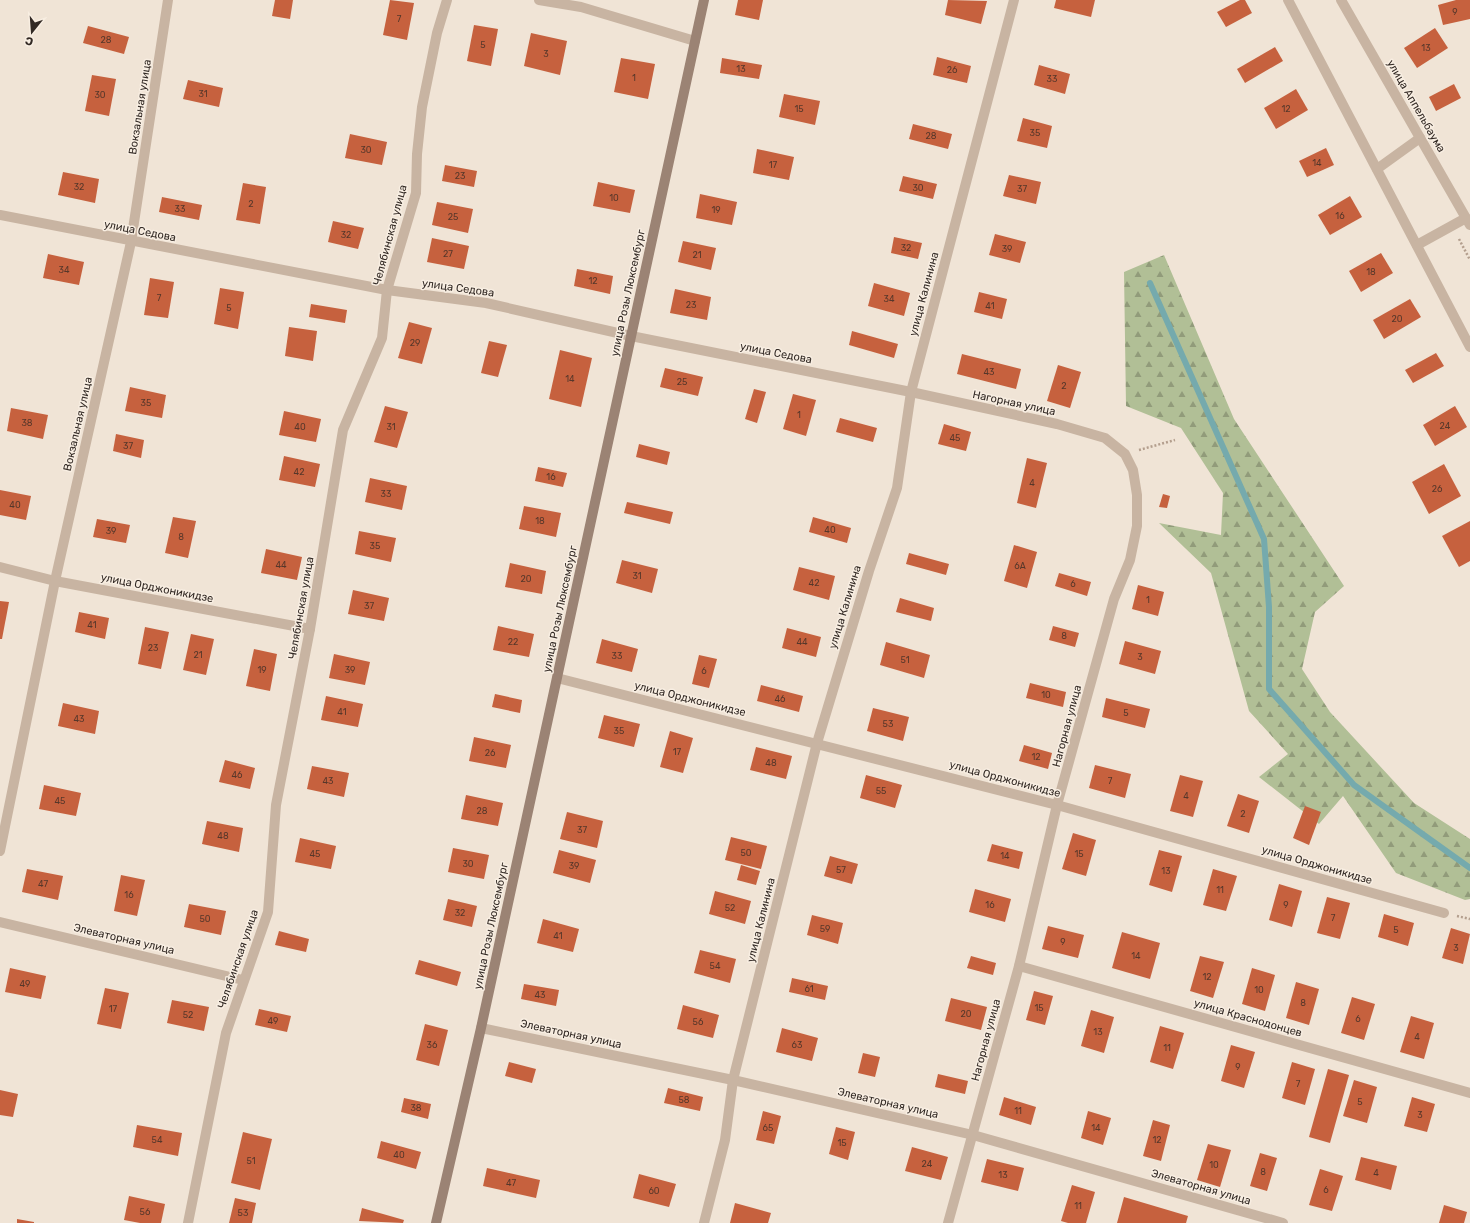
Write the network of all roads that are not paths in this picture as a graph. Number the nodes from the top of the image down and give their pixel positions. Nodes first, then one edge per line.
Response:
1 (168, 0) edge
2 (447, 0) edge
3 (539, 0) edge
4 (704, 0) edge
5 (1014, 0) edge
6 (1288, 0) edge
7 (1341, 0) edge
8 (695, 42) junction
9 (1420, 138) junction
10 (1377, 169) junction
11 (0, 215) edge
12 (1468, 221) edge
13 (131, 242) junction
14 (1417, 245) junction
15 (387, 290) junction
16 (631, 336) junction
17 (1468, 336) edge
18 (1470, 346) edge
19 (911, 392) junction
20 (0, 567) edge
21 (55, 581) junction
22 (310, 629) junction
23 (557, 678) junction
24 (817, 743) junction
25 (1058, 805) junction
26 (0, 851) edge
27 (1444, 913) dead end
28 (0, 922) edge
29 (1019, 966) junction
30 (243, 980) junction
31 (481, 1028) junction
32 (733, 1080) junction
33 (1470, 1093) edge
34 (972, 1135) junction
35 (188, 1223) edge
36 (436, 1223) edge
37 (704, 1223) edge
38 (948, 1223) edge
39 (1283, 1223) edge

1 - 13 street, Вокзальная улица
2 - 15 street, Челябинская улица
3 - 8 street
4 - 8 street, улица Розы Люксембург
5 - 19 street, улица Калинина
6 - 10 street
7 - 9 street, улица Аппельбаума
8 - 16 street, улица Розы Люксембург
9 - 10 street
9 - 12 street, улица Аппельбаума
10 - 14 street
11 - 13 street, улица Седова
12 - 14 street
13 - 15 street, улица Седова
13 - 21 street, Вокзальная улица
14 - 17 street
15 - 16 street, улица Седова
15 - 22 street, Челябинская улица
16 - 19 street, улица Седова
16 - 23 street, улица Розы Люксембург
17 - 18 street
19 - 24 street, улица Калинина
19 - 25 street, Нагорная улица
20 - 21 street, улица Орджоникидзе
21 - 22 street, улица Орджоникидзе
21 - 26 street, Вокзальная улица
22 - 30 street, Челябинская улица
23 - 24 street, улица Орджоникидзе
23 - 31 street, улица Розы Люксембург
24 - 25 street, улица Орджоникидзе
24 - 32 street, улица Калинина
25 - 27 street, улица Орджоникидзе
25 - 29 street, Нагорная улица
28 - 30 street, Элеваторная улица
29 - 33 street, улица Краснодонцев
29 - 34 street, Нагорная улица
30 - 35 street, Челябинская улица
31 - 32 street, Элеваторная улица
31 - 36 street, улица Розы Люксембург
32 - 34 street, Элеваторная улица
32 - 37 street, улица Калинина
34 - 38 street, Нагорная улица
34 - 39 street, Элеваторная улица

